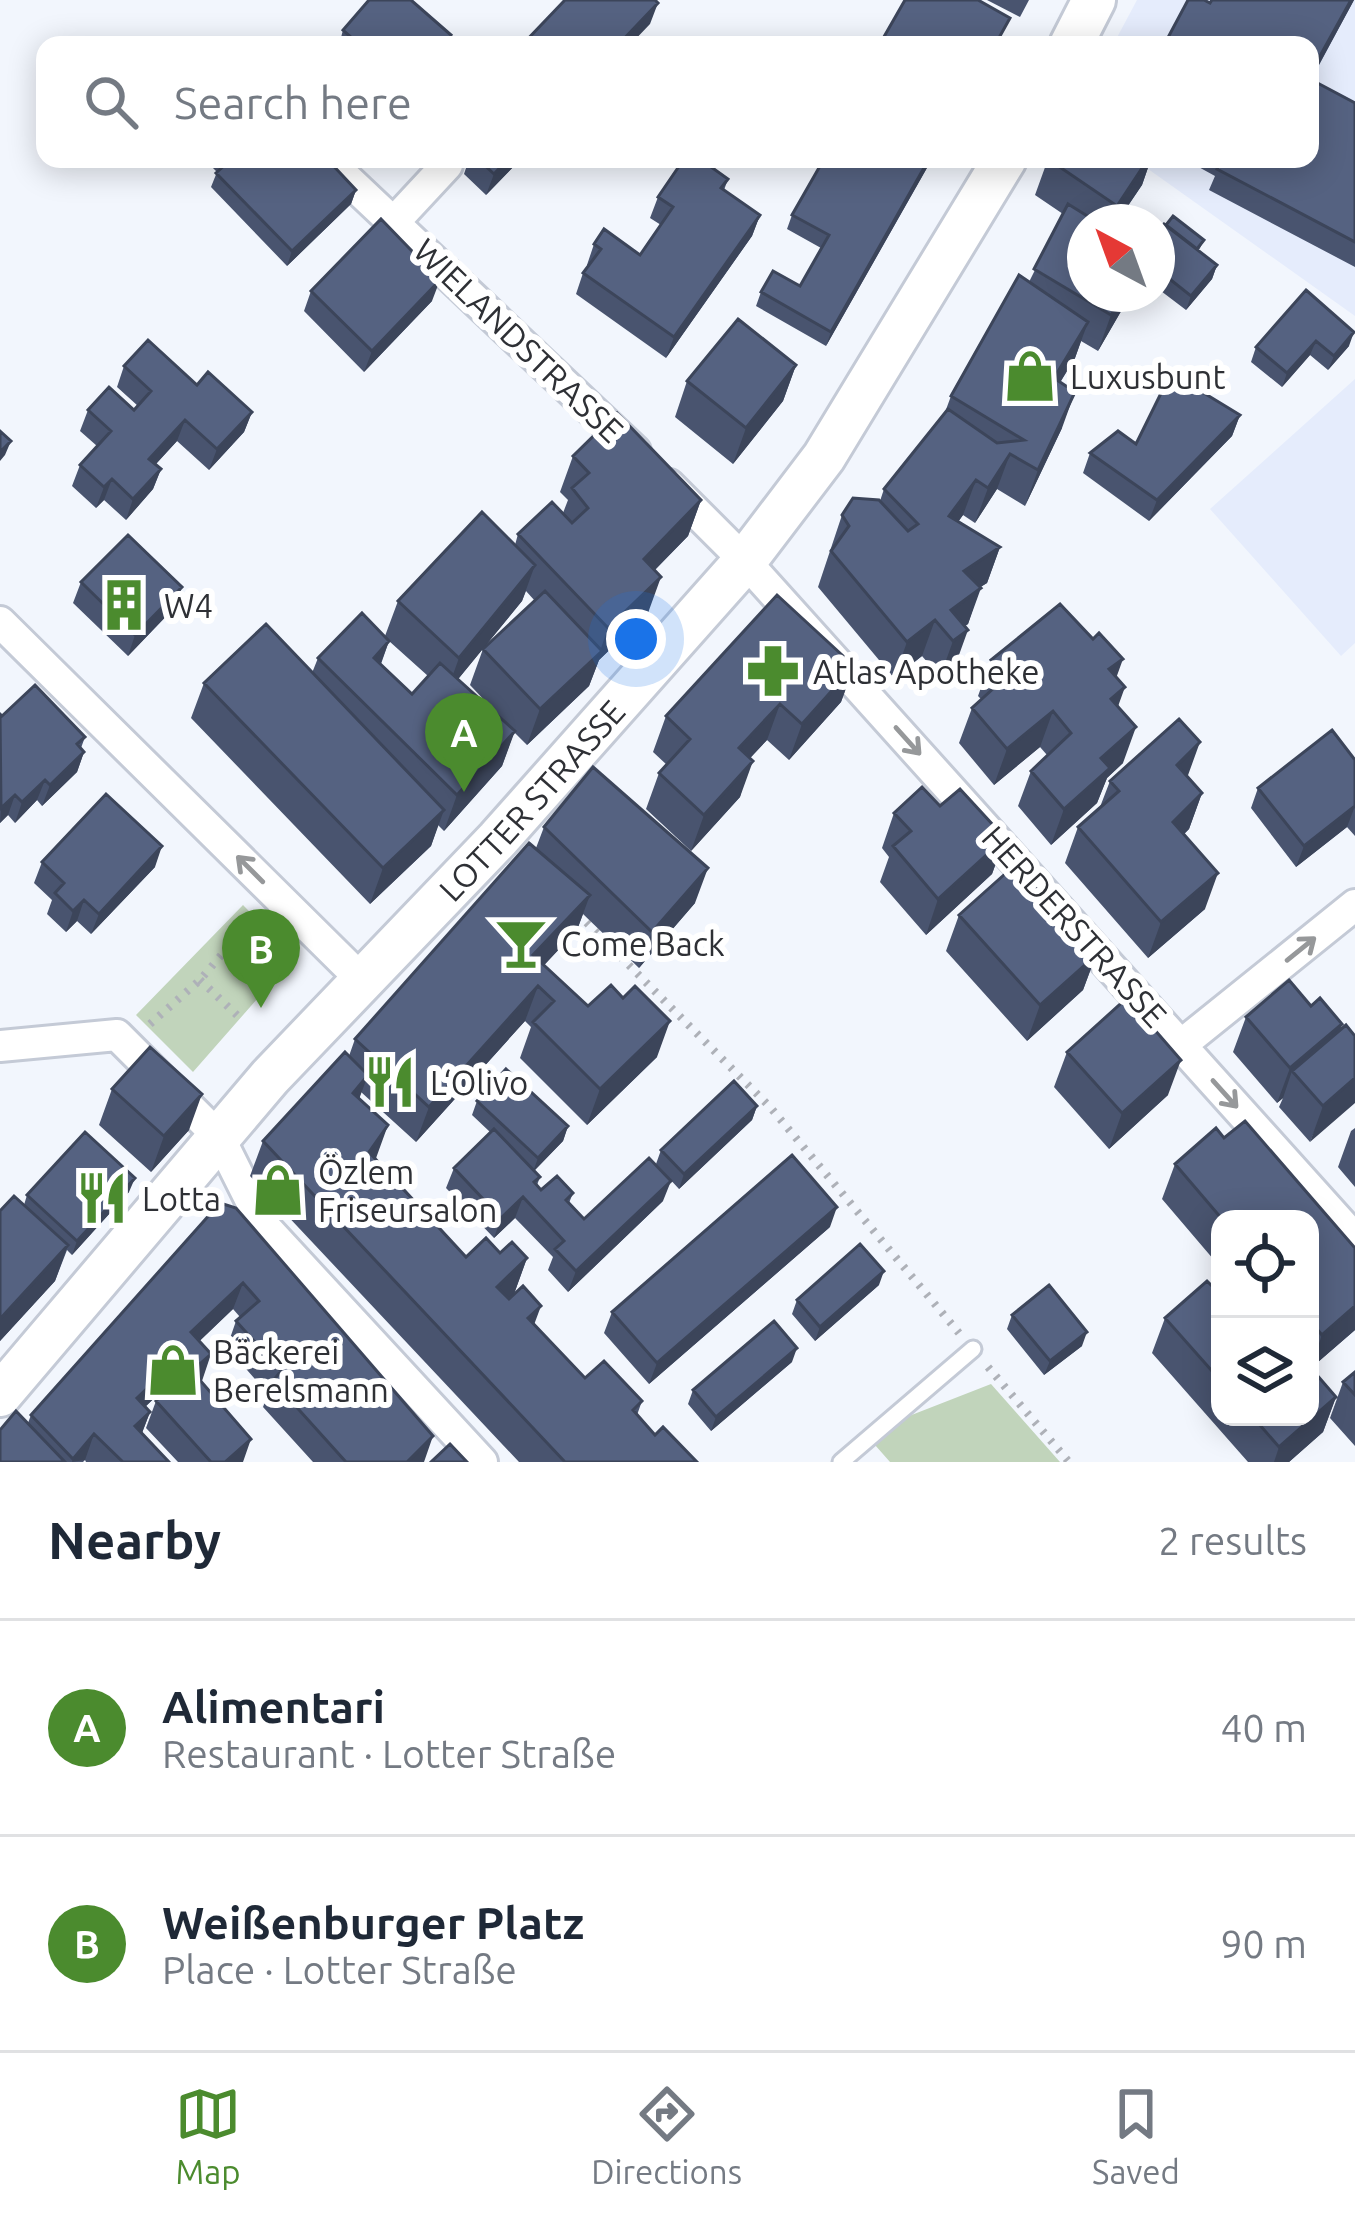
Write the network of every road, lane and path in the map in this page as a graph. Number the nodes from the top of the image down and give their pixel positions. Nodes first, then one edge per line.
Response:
1 (1094, 0) edge
2 (1076, 36) edge
3 (336, 168) edge
4 (444, 168) edge
5 (1000, 168) edge
6 (394, 222) junction
7 (745, 561) junction
8 (0, 622) edge
9 (274, 893) junction
10 (566, 902) edge
11 (1355, 905) edge
12 (200, 980) junction
13 (363, 981) junction
14 (240, 1018) dead end
15 (126, 1044) junction
16 (1181, 1045) junction
17 (0, 1046) edge
18 (219, 1137) junction
19 (1355, 1240) edge
20 (973, 1349) junction
21 (0, 1395) edge
22 (482, 1462) edge
23 (841, 1462) edge
24 (1069, 1462) edge

1 - 2 street
3 - 6 street, WIELANDSTRASSE
4 - 6 street, WIELANDSTRASSE
5 - 7 street, LOTTER STRASSE
6 - 7 street, WIELANDSTRASSE
7 - 13 street, LOTTER STRASSE
7 -> 16 street, HERDERSTRASSE
9 -> 8 street
9 - 12 path
9 - 13 street
10 - 20 path
16 -> 11 street
12 - 14 path
12 - 15 path
13 - 18 street, LOTTER STRASSE
15 - 17 street
15 - 18 street
16 -> 19 street, HERDERSTRASSE
18 - 21 street, LOTTER STRASSE
18 - 22 street
20 - 23 lane
20 - 24 path

